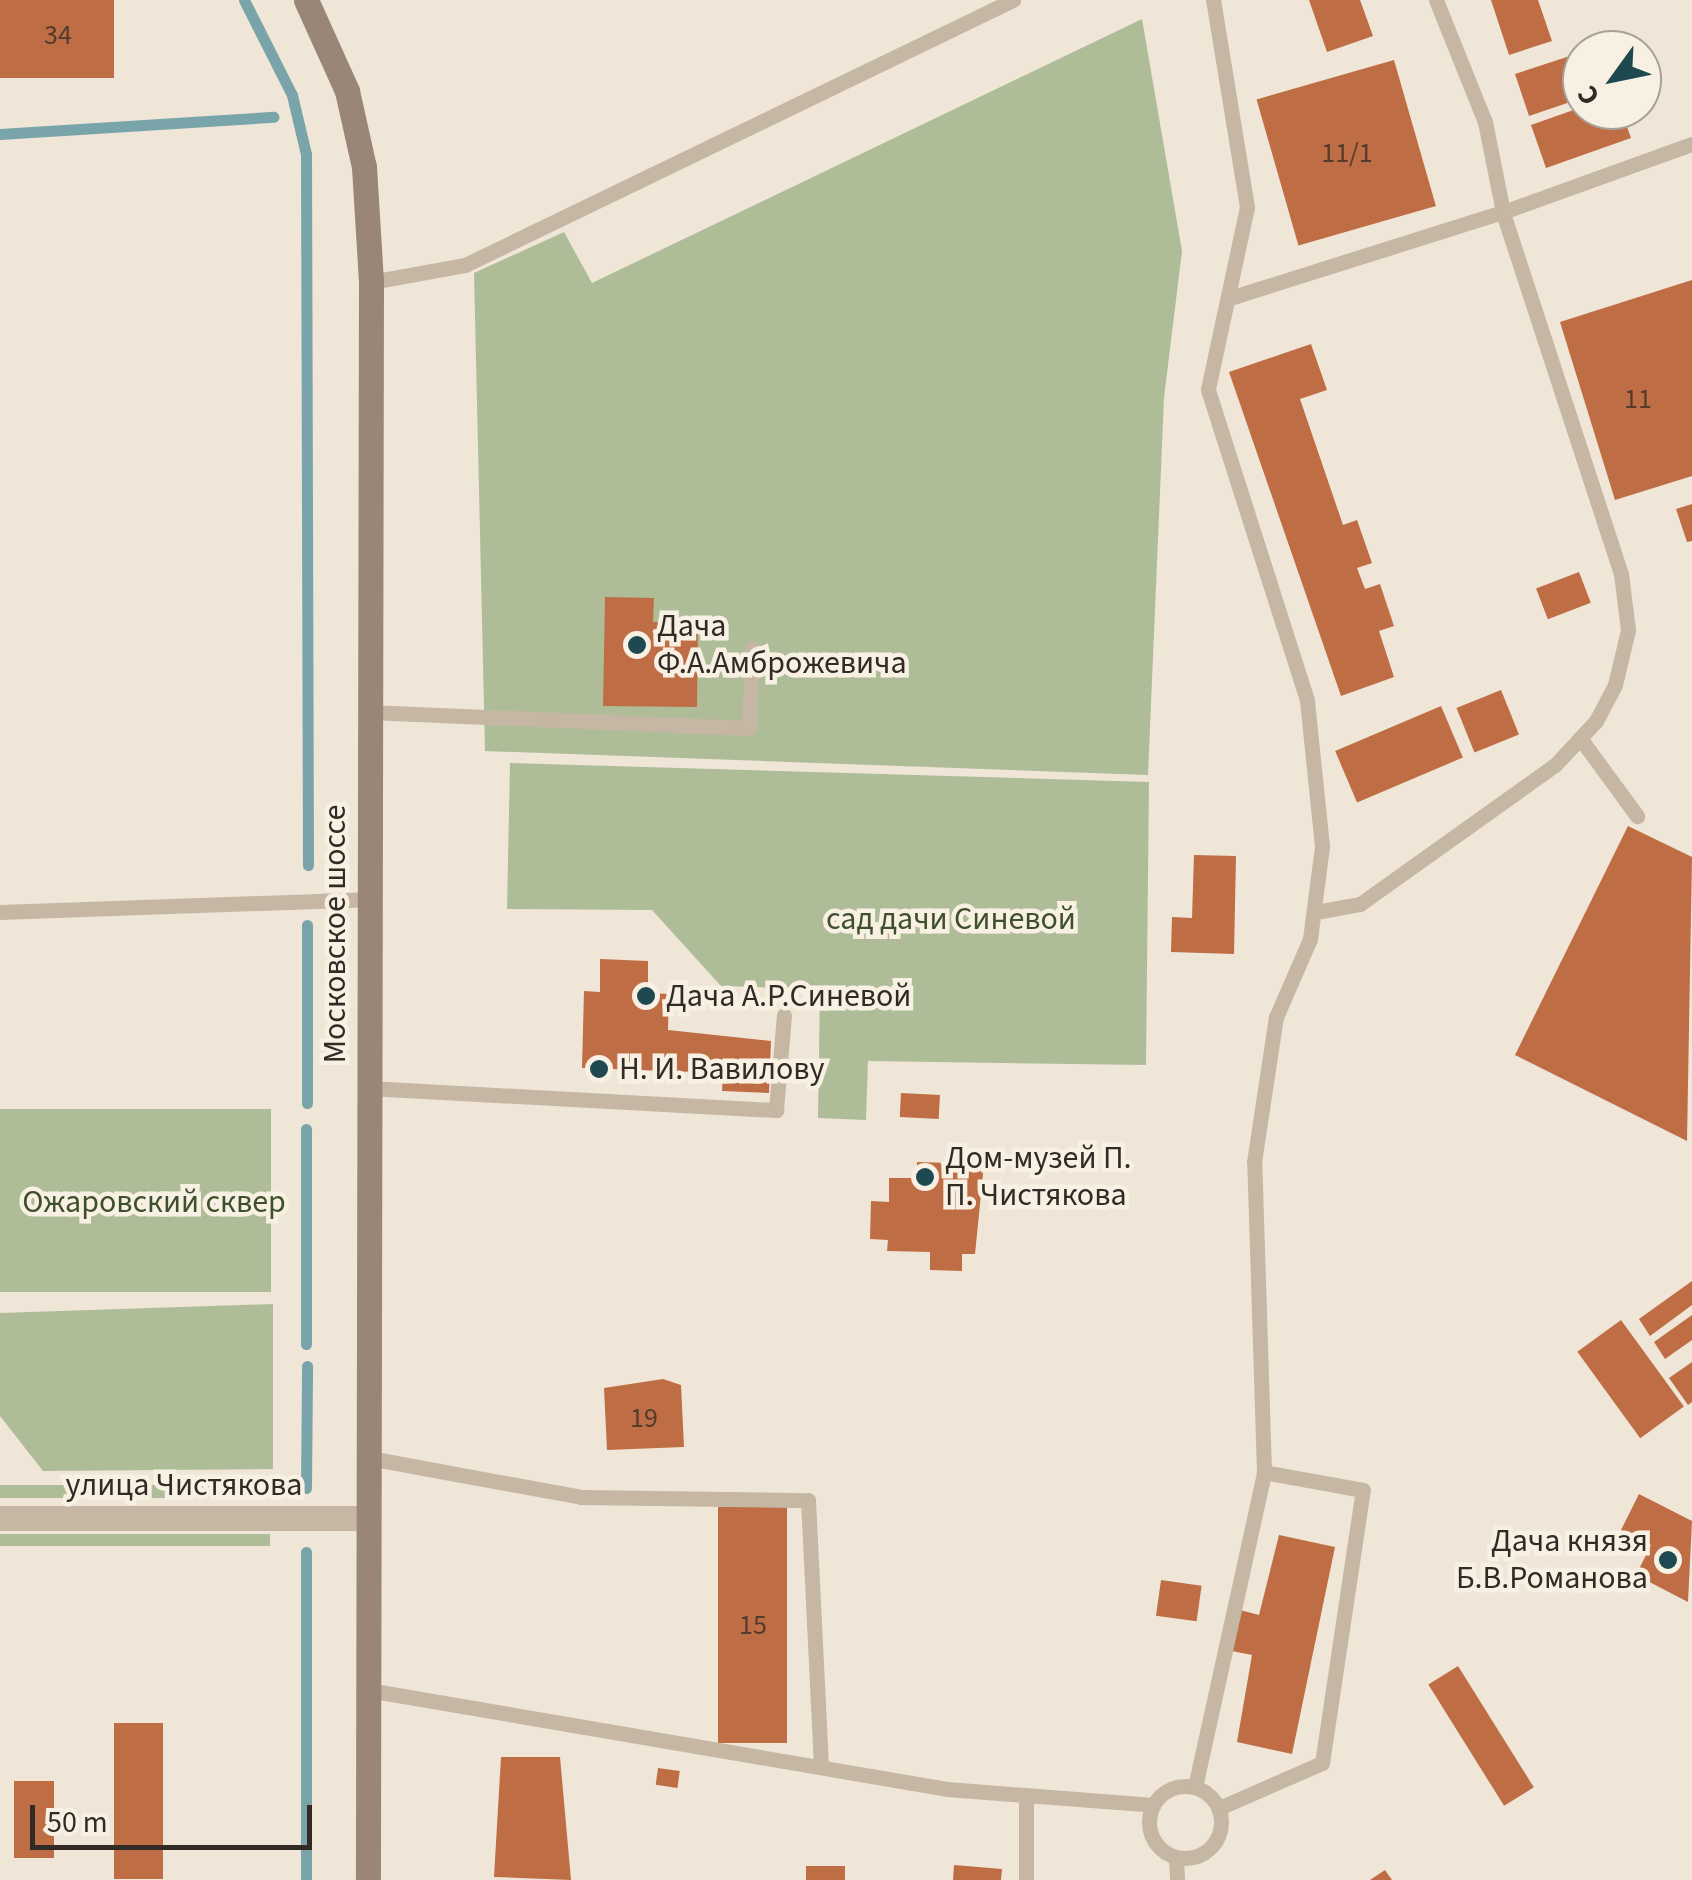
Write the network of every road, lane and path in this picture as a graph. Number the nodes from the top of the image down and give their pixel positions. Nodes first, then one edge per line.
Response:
1 (306, 0) edge
2 (1013, 0) edge
3 (1213, 0) edge
4 (1436, 0) edge
5 (1692, 144) edge
6 (1503, 212) junction
7 (371, 282) junction
8 (1233, 297) junction
9 (752, 648) dead end
10 (369, 712) junction
11 (1580, 738) junction
12 (1637, 816) dead end
13 (368, 898) junction
14 (0, 912) edge
15 (1316, 912) junction
16 (784, 1015) dead end
17 (368, 1088) junction
18 (368, 1458) junction
19 (1264, 1472) junction
20 (0, 1518) edge
21 (368, 1518) junction
22 (368, 1690) junction
23 (821, 1762) junction
24 (1195, 1787) junction
25 (1026, 1796) junction
26 (1153, 1805) junction
27 (1219, 1808) junction
28 (1176, 1858) junction
29 (368, 1880) edge
30 (1026, 1880) edge
31 (1177, 1880) edge

1 - 7 main road, Московское шоссе
2 - 7 lane
3 - 8 lane
4 - 6 lane
5 - 6 lane
6 - 8 lane
6 - 11 lane
7 - 10 main road, Московское шоссе
8 - 15 lane
9 - 10 lane
10 - 13 main road, Московское шоссе
11 - 12 lane
11 - 15 lane
13 - 14 lane
13 - 17 main road, Московское шоссе
15 - 19 lane
16 - 17 lane
17 - 18 main road, Московское шоссе
18 - 21 main road, Московское шоссе
18 - 23 lane
19 - 24 lane
19 - 27 lane
20 - 21 street, улица Чистякова
21 - 22 main road, Московское шоссе
22 - 23 lane
22 - 29 main road, Московское шоссе
23 - 25 lane
24 - 26 lane
24 - 27 lane
25 - 26 lane
25 - 30 lane
26 - 28 lane
27 - 28 lane
28 - 31 lane

